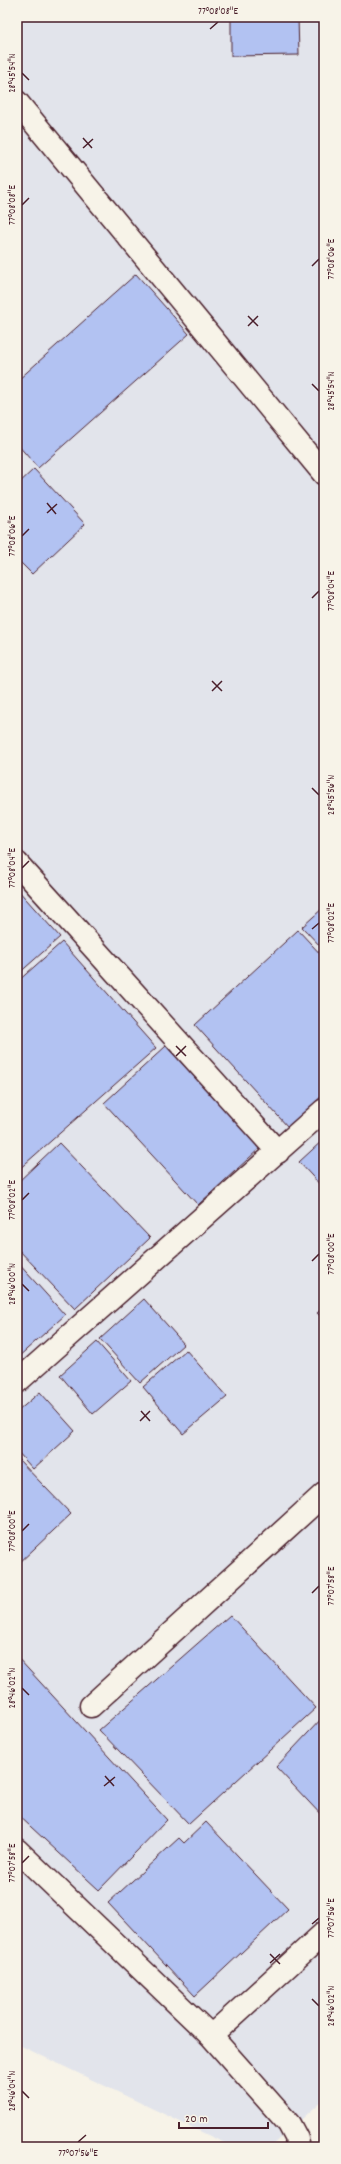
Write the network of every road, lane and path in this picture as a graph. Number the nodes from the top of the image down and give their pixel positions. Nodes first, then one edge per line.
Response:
1 (17, 102) edge
2 (324, 474) edge
3 (17, 863) edge
4 (324, 1110) edge
5 (278, 1152) junction
6 (17, 1382) edge
7 (324, 1494) edge
8 (91, 1706) dead end
9 (17, 1850) edge
10 (324, 1933) edge
11 (211, 2036) junction
12 (296, 2147) edge

1 - 2 lane
3 - 5 lane
4 - 5 lane
5 - 6 lane
7 - 8 lane
9 - 11 lane
10 - 11 lane
11 - 12 lane

